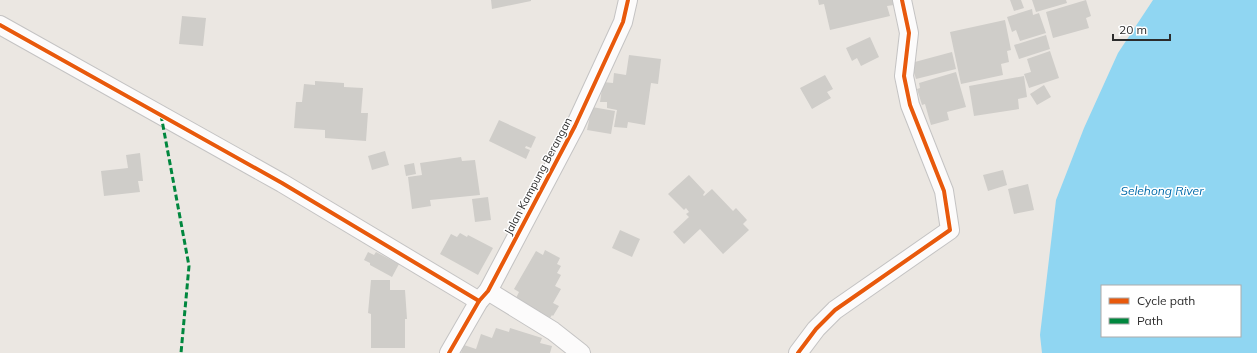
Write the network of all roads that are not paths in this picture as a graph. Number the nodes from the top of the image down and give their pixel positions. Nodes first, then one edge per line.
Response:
1 (628, 0) edge
2 (902, 0) edge
3 (0, 25) edge
4 (484, 296) junction
5 (449, 353) edge
6 (581, 353) edge
7 (798, 353) edge

1 - 4 street, Jalan Kampung Berangan
2 - 7 street
3 - 4 street
4 - 5 street, Jalan Kampung Berangan
4 - 6 street

